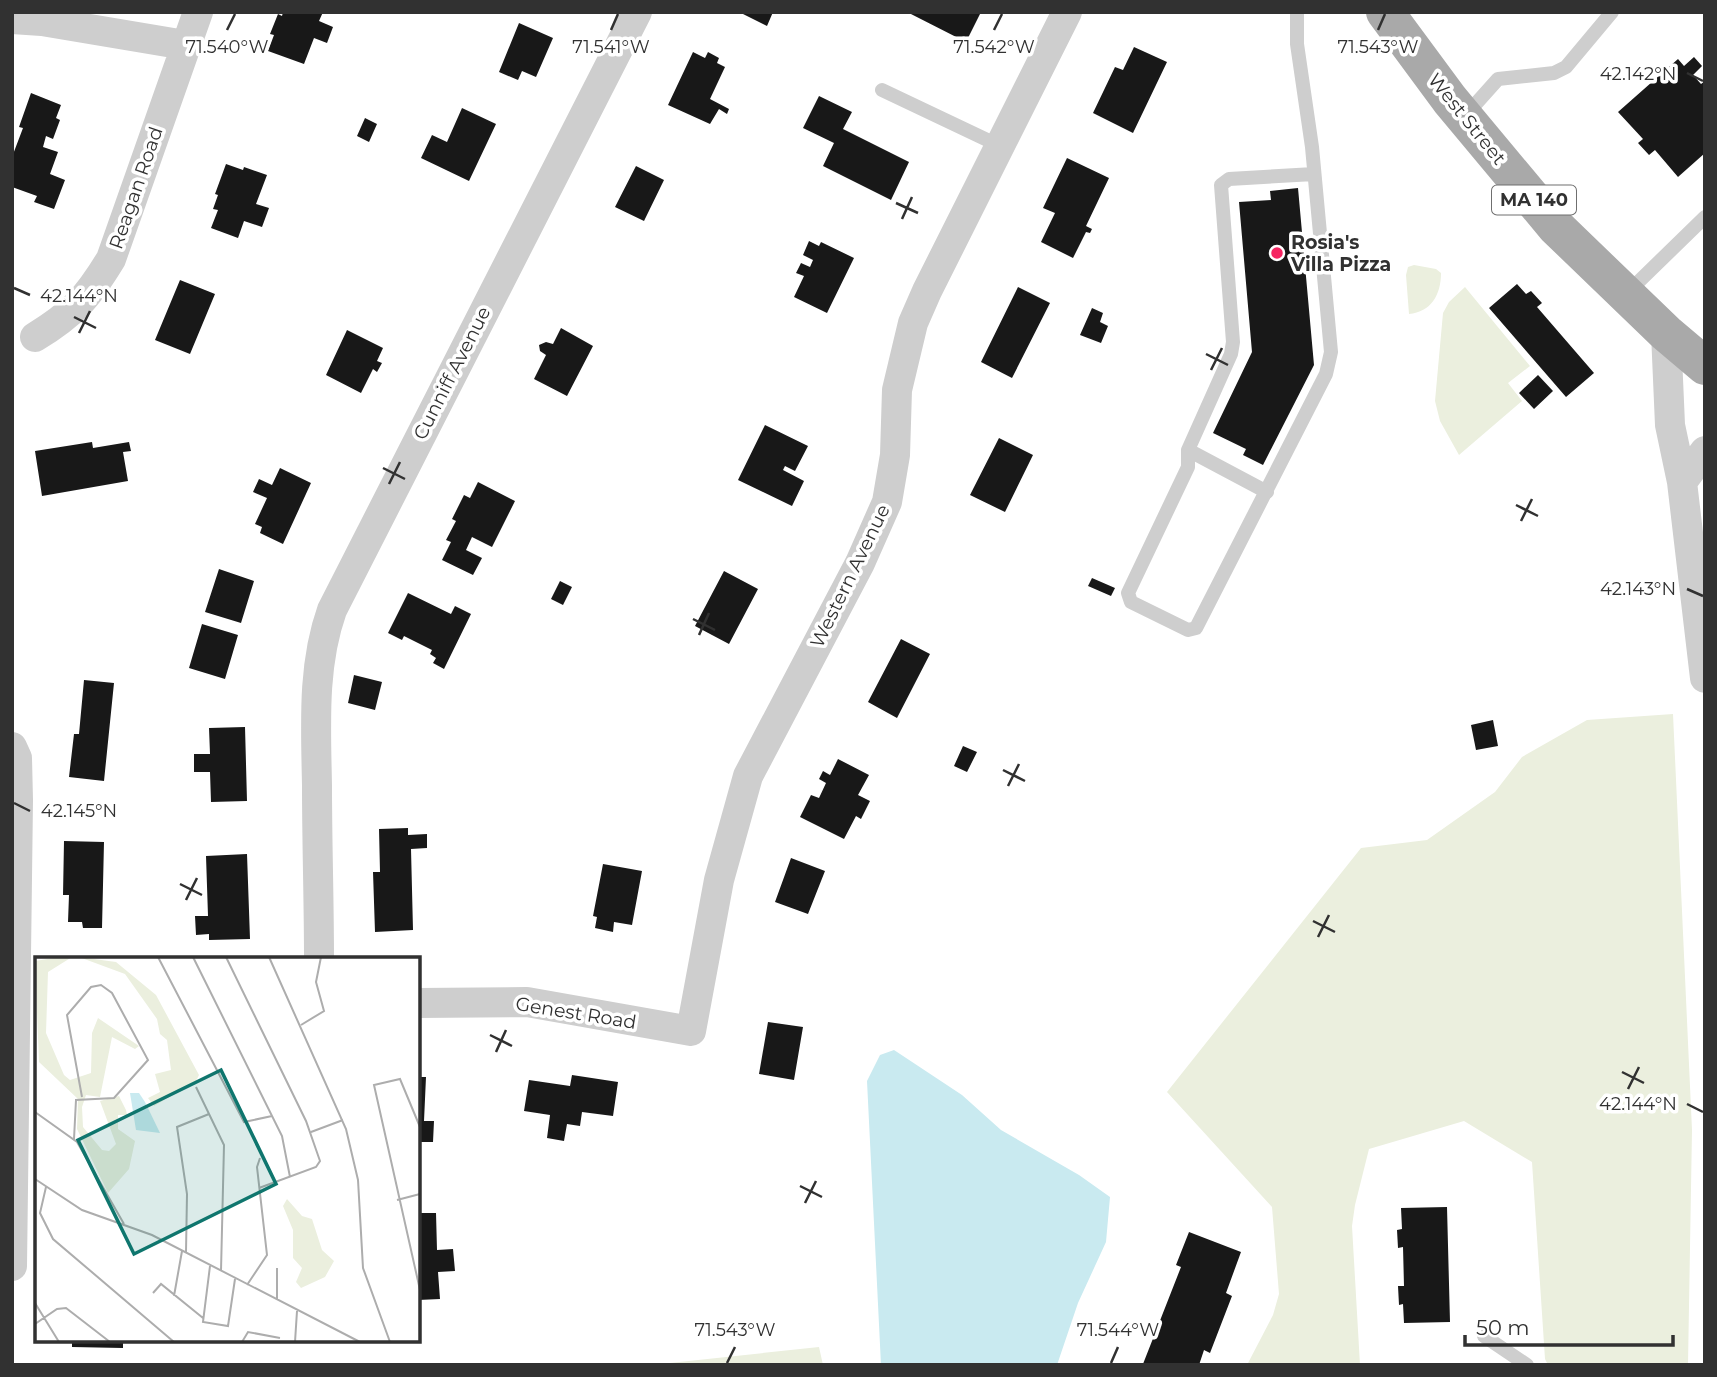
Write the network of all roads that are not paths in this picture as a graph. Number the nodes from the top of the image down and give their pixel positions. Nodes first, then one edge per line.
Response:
1 (198, 12) edge
2 (637, 12) edge
3 (1068, 12) edge
4 (1297, 12) edge
5 (1385, 12) edge
6 (1612, 12) edge
7 (12, 19) edge
8 (185, 45) junction
9 (882, 90) dead end
10 (1464, 117) junction
11 (1000, 146) junction
12 (1314, 174) junction
13 (1705, 217) edge
14 (1626, 294) junction
15 (1666, 332) junction
16 (35, 337) dead end
17 (1705, 366) edge
18 (1188, 450) junction
19 (1705, 450) edge
20 (1682, 482) junction
21 (1267, 492) junction
22 (1705, 678) edge
23 (12, 747) edge
24 (319, 957) edge
25 (420, 1003) edge
26 (691, 1031) joint
27 (12, 1266) edge
28 (1484, 1336) dead end
29 (1527, 1365) edge

1 - 8 street, Reagan Road
2 - 24 street, Cunniff Avenue
3 - 11 street, Western Avenue
4 - 12 lane
5 - 10 main road, West Street / MA 140
6 - 10 lane
7 - 8 street
8 - 16 street, Reagan Road
9 - 11 lane
10 - 14 main road, West Street / MA 140
11 - 26 street, Western Avenue
12 - 18 lane
12 - 21 lane
13 - 14 lane
14 - 15 main road, West Street / MA 140
15 - 17 main road, West Street / MA 140
15 - 20 street
18 - 21 lane
18 - 21 lane
19 - 20 street
20 - 22 street
23 - 27 street
25 - 26 street, Genest Road
28 - 29 lane

